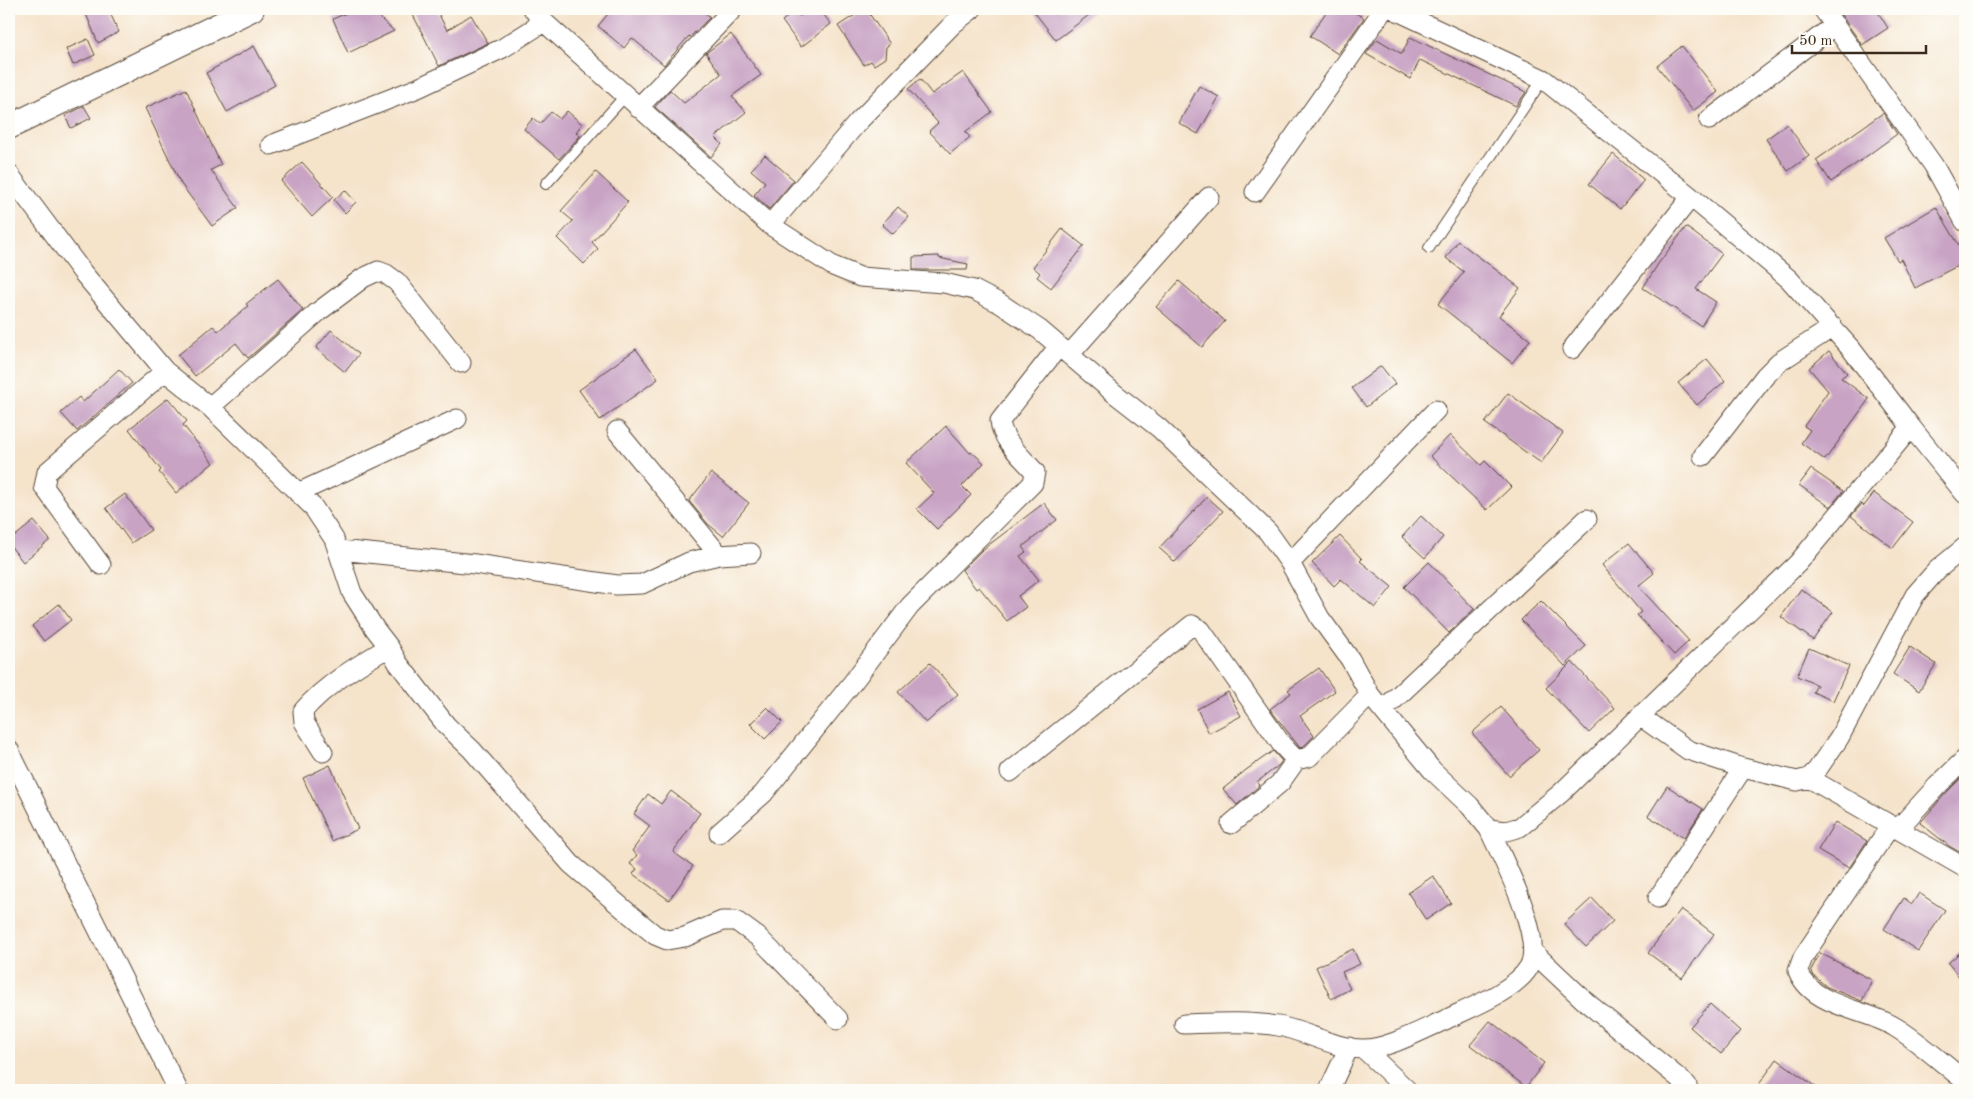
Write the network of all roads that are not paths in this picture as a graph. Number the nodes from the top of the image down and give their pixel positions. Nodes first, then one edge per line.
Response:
1 (252, 9) edge
2 (733, 9) edge
3 (972, 9) edge
4 (1384, 9) edge
5 (1393, 9) edge
6 (1823, 9) edge
7 (538, 15) edge
8 (1835, 25) junction
9 (1543, 79) junction
10 (632, 102) junction
11 (1709, 120) dead end
12 (9, 127) edge
13 (271, 145) dead end
14 (9, 174) edge
15 (546, 184) dead end
16 (1255, 192) dead end
17 (1209, 197) dead end
18 (1691, 197) junction
19 (1965, 222) edge
20 (770, 225) junction
21 (1429, 248) dead end
22 (1833, 327) junction
23 (1572, 349) dead end
24 (1064, 350) junction
25 (461, 363) dead end
26 (165, 371) junction
27 (210, 407) junction
28 (1436, 410) dead end
29 (457, 419) dead end
30 (1911, 427) junction
31 (616, 431) dead end
32 (1703, 456) dead end
33 (298, 493) junction
34 (1965, 494) edge
35 (1587, 519) dead end
36 (1965, 547) edge
37 (339, 550) junction
38 (751, 553) dead end
39 (719, 555) junction
40 (1290, 563) junction
41 (101, 565) dead end
42 (389, 647) junction
43 (1370, 695) junction
44 (1383, 710) junction
45 (1640, 716) junction
46 (9, 750) edge
47 (323, 752) dead end
48 (1965, 759) edge
49 (1296, 760) junction
50 (1743, 768) junction
51 (1010, 772) dead end
52 (1809, 778) junction
53 (1231, 824) dead end
54 (1895, 827) junction
55 (1489, 829) junction
56 (718, 833) dead end
57 (1965, 868) edge
58 (1658, 898) dead end
59 (1533, 952) junction
60 (838, 1019) dead end
61 (1184, 1024) dead end
62 (1356, 1048) junction
63 (1965, 1081) edge
64 (1687, 1085) dead end
65 (178, 1090) edge
66 (1329, 1090) edge
67 (1407, 1090) edge

1 - 12 street
2 - 10 street
3 - 20 street
4 - 16 street
5 - 9 street
6 - 8 street
7 - 10 street
7 - 13 street
8 - 11 street
8 - 19 street
9 - 18 street
9 - 21 lane
10 - 15 lane
10 - 20 street
14 - 26 street
17 - 24 street
18 - 22 street
18 - 23 street
20 - 24 street
22 - 30 street
22 - 32 street
24 - 40 street
24 - 56 street
25 - 27 street
26 - 27 street
26 - 41 street
27 - 33 street
28 - 40 street
29 - 33 street
30 - 34 street
30 - 45 street
31 - 39 street
33 - 37 street
35 - 44 street
36 - 52 street
37 - 39 street
37 - 42 street
38 - 39 street
40 - 43 street
42 - 47 street
42 - 60 street
43 - 44 street
43 - 49 street
44 - 55 street
45 - 50 street
45 - 55 street
46 - 65 street
48 - 54 street
49 - 51 street
49 - 53 street
50 - 52 street
50 - 58 street
52 - 54 street
54 - 57 street
54 - 63 street
55 - 59 street
59 - 62 street
59 - 64 street
61 - 62 street
62 - 66 street
62 - 67 street

